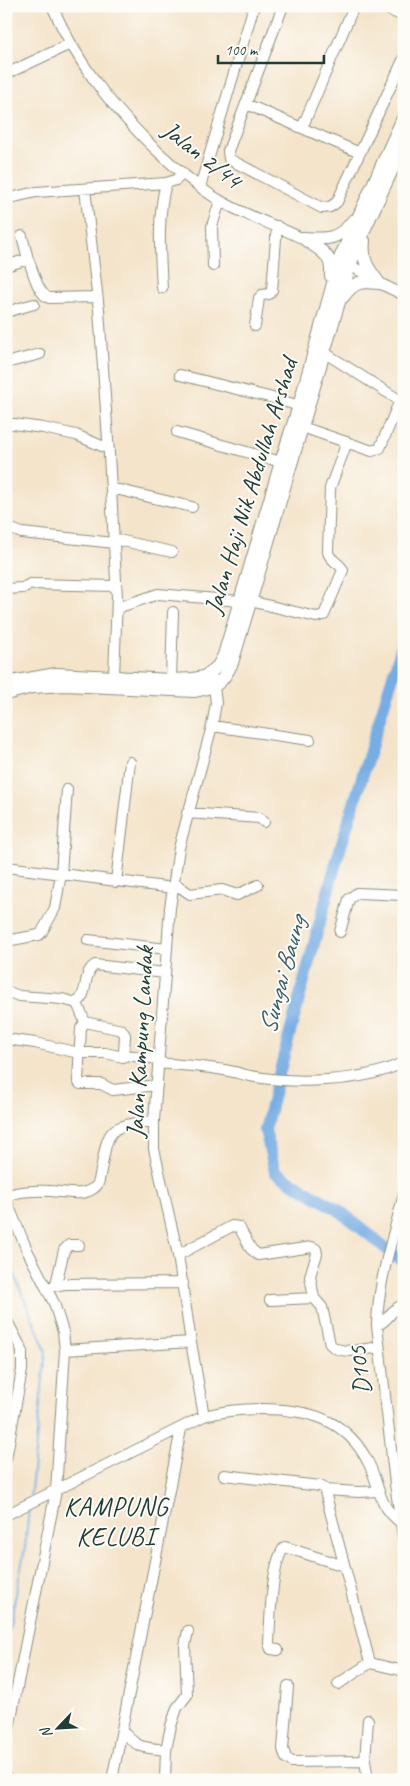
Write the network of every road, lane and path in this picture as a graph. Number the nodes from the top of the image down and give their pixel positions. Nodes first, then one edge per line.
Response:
1 (52, 6) edge
2 (254, 6) edge
3 (283, 6) edge
4 (354, 6) edge
5 (379, 6) edge
6 (404, 16) edge
7 (70, 44) junction
8 (404, 58) edge
9 (6, 74) edge
10 (246, 104) junction
11 (404, 116) edge
12 (302, 128) junction
13 (404, 144) edge
14 (360, 153) junction
15 (183, 173) junction
16 (166, 183) junction
17 (200, 187) junction
18 (85, 190) junction
19 (6, 199) edge
20 (220, 201) junction
21 (361, 211) junction
22 (277, 226) junction
23 (365, 228) junction
24 (22, 236) dead end
25 (303, 238) junction
26 (28, 259) junction
27 (345, 261) junction
28 (6, 266) edge
29 (213, 266) dead end
30 (379, 283) junction
31 (162, 288) dead end
32 (404, 295) edge
33 (96, 297) junction
34 (334, 299) junction
35 (34, 304) dead end
36 (6, 312) edge
37 (255, 326) dead end
38 (325, 353) junction
39 (40, 354) dead end
40 (6, 363) edge
41 (180, 375) dead end
42 (402, 401) edge
43 (299, 406) junction
44 (6, 423) edge
45 (302, 427) junction
46 (177, 432) dead end
47 (347, 442) junction
48 (109, 449) junction
49 (280, 462) junction
50 (111, 488) junction
51 (192, 507) dead end
52 (6, 527) edge
53 (114, 541) junction
54 (172, 552) dead end
55 (116, 586) junction
56 (6, 589) edge
57 (245, 601) junction
58 (117, 608) junction
59 (173, 612) dead end
60 (211, 672) junction
61 (114, 676) junction
62 (171, 680) junction
63 (6, 684) edge
64 (214, 686) junction
65 (6, 694) edge
66 (212, 726) junction
67 (310, 740) dead end
68 (130, 762) dead end
69 (67, 789) dead end
70 (187, 813) junction
71 (264, 822) dead end
72 (6, 867) edge
73 (61, 874) junction
74 (116, 882) junction
75 (258, 885) dead end
76 (173, 886) junction
77 (404, 895) edge
78 (340, 932) dead end
79 (88, 940) dead end
80 (6, 941) edge
81 (167, 949) junction
82 (165, 973) junction
83 (6, 991) edge
84 (77, 1003) junction
85 (85, 1022) junction
86 (6, 1039) edge
87 (79, 1053) junction
88 (126, 1056) junction
89 (159, 1060) junction
90 (404, 1062) edge
91 (157, 1085) junction
92 (154, 1120) junction
93 (404, 1194) edge
94 (6, 1196) edge
95 (6, 1200) edge
96 (79, 1245) dead end
97 (178, 1256) junction
98 (183, 1283) junction
99 (51, 1285) junction
100 (314, 1298) junction
101 (270, 1300) dead end
102 (404, 1308) edge
103 (6, 1319) edge
104 (377, 1325) junction
105 (191, 1342) junction
106 (379, 1347) junction
107 (65, 1350) junction
108 (204, 1416) junction
109 (181, 1429) junction
110 (6, 1459) edge
111 (224, 1475) dead end
112 (399, 1482) edge
113 (325, 1490) junction
114 (56, 1491) junction
115 (379, 1491) junction
116 (6, 1515) edge
117 (401, 1523) junction
118 (404, 1543) edge
119 (344, 1566) junction
120 (188, 1630) dead end
121 (278, 1650) dead end
122 (370, 1663) junction
123 (404, 1671) edge
124 (338, 1684) dead end
125 (288, 1686) dead end
126 (368, 1720) dead end
127 (122, 1731) junction
128 (6, 1743) edge
129 (166, 1750) junction
130 (365, 1761) junction
131 (6, 1777) edge
132 (9, 1780) edge
133 (112, 1780) edge
134 (165, 1780) edge
135 (368, 1780) edge

1 - 7 street, Jalan 2/44
2 - 17 street
3 - 10 street
4 - 12 street
5 - 6 street
7 - 9 street
7 - 15 street, Jalan 2/44
8 - 14 street
10 - 12 street
10 - 14 street
11 - 21 main road, Jalan Haji Nik Abdullah Arshad
12 - 14 street
13 - 23 main road, Jalan Haji Nik Abdullah Arshad
15 - 16 street
15 - 17 street, Jalan 2/44
16 - 18 street
16 - 31 street
17 - 20 street, Jalan 2/44
18 - 19 street
18 - 33 street
20 - 22 street, Jalan 2/44
20 - 29 street
21 - 25 main road
21 - 27 main road, Jalan Haji Nik Abdullah Arshad
22 - 25 street, Jalan 2/44
22 - 37 street
23 - 27 main road, Jalan Haji Nik Abdullah Arshad
23 - 30 main road
24 - 26 street
25 - 27 street, Jalan 2/44
25 - 34 main road
26 - 28 street
26 - 33 street
27 - 30 street, Jalan 2/44
27 - 34 main road, Jalan Haji Nik Abdullah Arshad
30 - 32 street, Jalan 2/44
30 - 34 main road
33 - 48 street
34 - 38 main road, Jalan Haji Nik Abdullah Arshad
34 - 43 main road, Jalan Haji Nik Abdullah Arshad
35 - 36 street
38 - 42 street
38 - 45 main road, Jalan Haji Nik Abdullah Arshad
39 - 40 street
41 - 43 street
42 - 47 street
43 - 49 main road, Jalan Haji Nik Abdullah Arshad
44 - 48 street
45 - 47 street
45 - 57 main road, Jalan Haji Nik Abdullah Arshad
46 - 49 street
47 - 57 street
48 - 50 street
49 - 57 main road, Jalan Haji Nik Abdullah Arshad
50 - 51 street
50 - 53 street
52 - 53 street
53 - 54 street
53 - 55 street
55 - 56 street
55 - 58 street
57 - 58 street
57 - 60 main road, Jalan Haji Nik Abdullah Arshad
57 - 64 main road, Jalan Haji Nik Abdullah Arshad
58 - 61 street
59 - 62 street
60 - 62 main road
60 - 64 street, Jalan Kampung Landak
61 - 62 main road
61 - 63 main road
64 - 65 main road
64 - 66 street, Jalan Kampung Landak
66 - 67 street
66 - 70 street, Jalan Kampung Landak
68 - 74 street
69 - 73 street
70 - 71 street
70 - 76 street, Jalan Kampung Landak
72 - 73 street
73 - 74 street
73 - 80 street
74 - 76 street
75 - 76 street
76 - 81 street, Jalan Kampung Landak
77 - 78 street
79 - 81 street
81 - 82 street, Jalan Kampung Landak
82 - 84 street
82 - 89 street, Jalan Kampung Landak
83 - 84 street
84 - 85 street
85 - 87 street
85 - 88 street
86 - 87 street
87 - 88 street
87 - 91 street
88 - 89 street
89 - 90 street
89 - 91 street, Jalan Kampung Landak
91 - 92 street, Jalan Kampung Landak
92 - 94 street
92 - 97 street, Jalan Kampung Landak
93 - 104 street, D105
95 - 99 street
96 - 99 street
97 - 98 street, Jalan Kampung Landak
97 - 100 street
98 - 99 street
98 - 105 street, Jalan Kampung Landak
99 - 107 street
100 - 101 street
100 - 106 street
102 - 104 street
103 - 110 street
104 - 106 street, D105
105 - 107 street
105 - 108 street, Jalan Kampung Landak
106 - 112 street, D105
107 - 114 street
108 - 109 street
108 - 115 street
109 - 114 street
109 - 127 street
111 - 113 street
112 - 117 street, D105
113 - 115 street
113 - 119 street
114 - 116 street
114 - 128 street
115 - 117 street
117 - 118 street, D105
119 - 121 street
119 - 122 street
120 - 129 street
122 - 123 street
122 - 124 street
125 - 130 street
126 - 130 street
127 - 129 street
127 - 133 street
129 - 134 street
130 - 135 street
131 - 132 street

